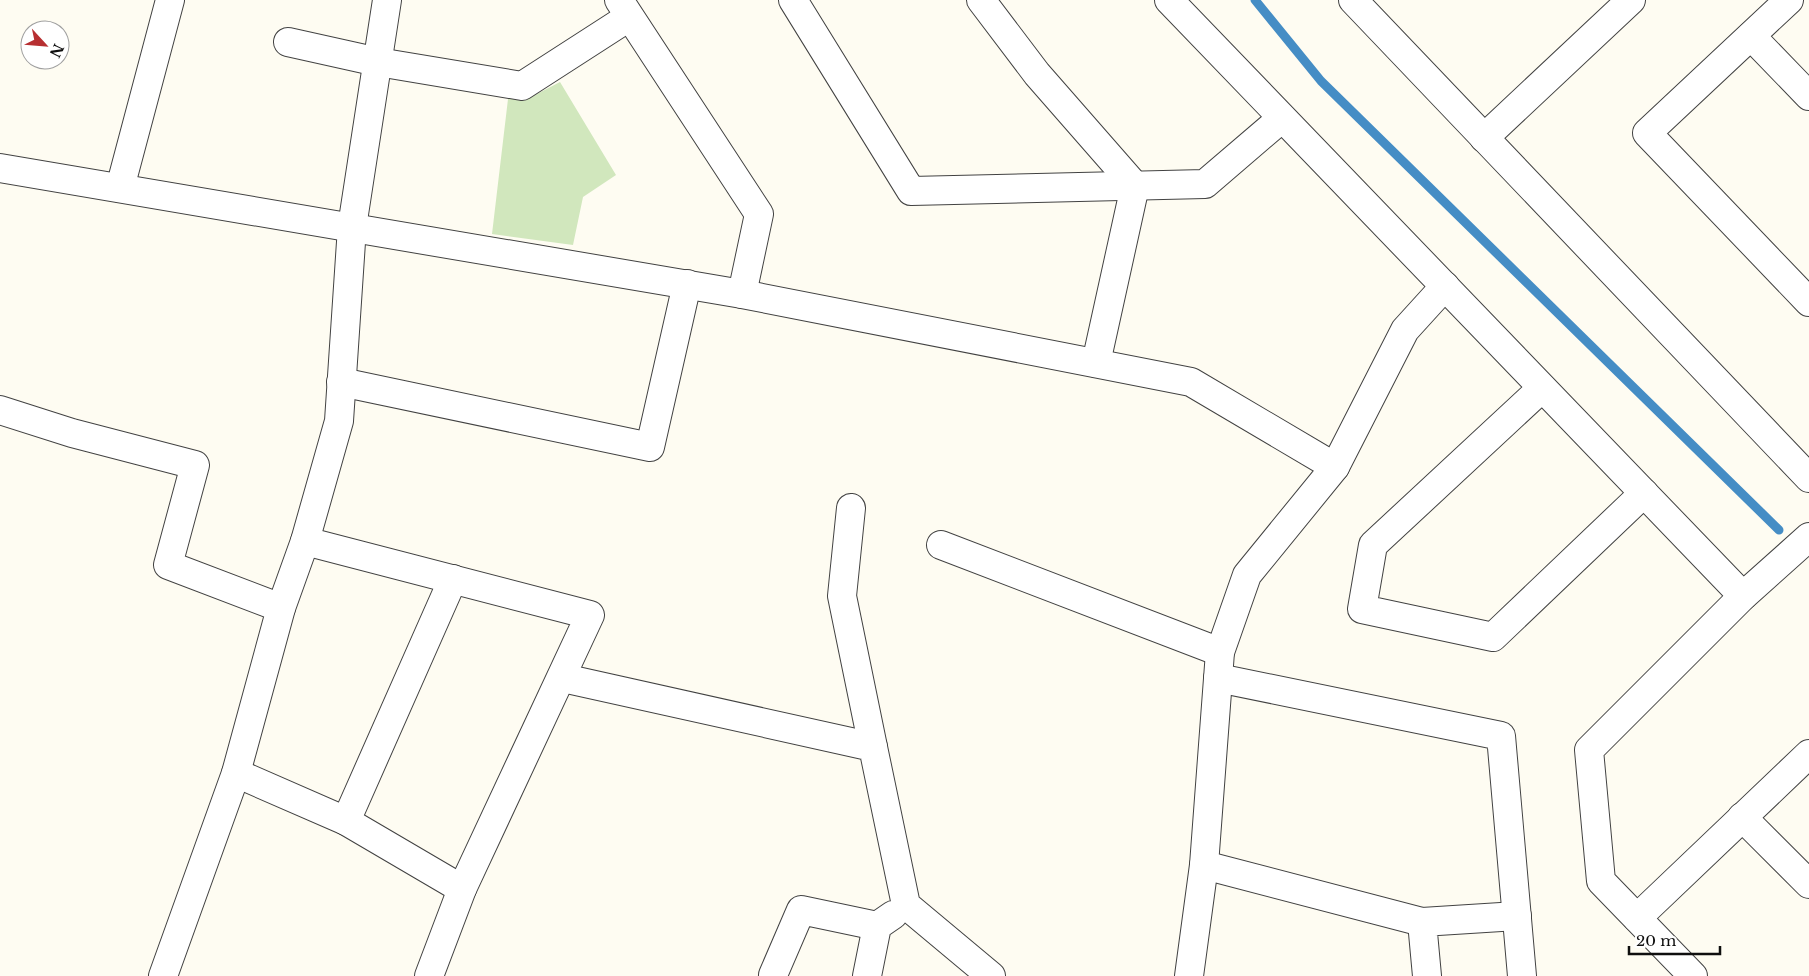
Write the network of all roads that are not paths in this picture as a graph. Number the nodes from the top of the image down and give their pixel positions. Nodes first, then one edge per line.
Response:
1 (170, 0) edge
2 (387, 0) edge
3 (793, 0) edge
4 (980, 0) edge
5 (1169, 0) edge
6 (1353, 0) edge
7 (1631, 0) edge
8 (1789, 0) edge
9 (624, 9) edge
10 (1751, 36) junction
11 (288, 42) dead end
12 (378, 62) junction
13 (1809, 96) edge
14 (1282, 118) junction
15 (1484, 138) junction
16 (0, 168) edge
17 (1135, 186) junction
18 (120, 188) junction
19 (352, 227) junction
20 (687, 284) junction
21 (1445, 286) junction
22 (742, 294) junction
23 (1809, 302) edge
24 (1096, 363) junction
25 (342, 382) junction
26 (1542, 388) junction
27 (0, 410) edge
28 (1335, 467) junction
29 (1809, 478) edge
30 (1644, 493) junction
31 (851, 508) dead end
32 (1809, 537) edge
33 (305, 540) junction
34 (941, 545) dead end
35 (453, 579) junction
36 (1743, 596) junction
37 (281, 608) junction
38 (1219, 665) junction
39 (563, 678) junction
40 (873, 747) junction
41 (1809, 754) edge
42 (236, 773) junction
43 (1742, 817) junction
44 (346, 820) junction
45 (1204, 865) junction
46 (1809, 884) edge
47 (462, 889) junction
48 (906, 905) junction
49 (1517, 916) junction
50 (1637, 918) junction
51 (1422, 922) junction
52 (878, 926) junction
53 (773, 975) dead end
54 (163, 976) edge
55 (428, 976) edge
56 (868, 976) edge
57 (992, 976) edge
58 (1189, 976) edge
59 (1427, 976) edge
60 (1522, 976) edge
61 (1694, 976) edge

1 - 18 street
2 - 12 street
3 - 17 street
4 - 17 street
5 - 14 street
6 - 15 street
7 - 15 street
8 - 10 street
9 - 12 street
9 - 22 street
10 - 13 street
10 - 23 street
11 - 12 street
12 - 19 street
14 - 17 street
14 - 21 street
15 - 29 street
16 - 18 street
17 - 24 street
18 - 19 street
19 - 20 street
19 - 25 street
20 - 22 street
20 - 25 street
21 - 26 street
21 - 28 street
22 - 24 street
24 - 28 street
25 - 33 street
26 - 30 street
26 - 30 street
27 - 37 street
28 - 38 street
30 - 36 street
31 - 40 street
32 - 36 street
33 - 35 street
33 - 37 street
34 - 38 street
35 - 39 street
35 - 44 street
36 - 50 street
37 - 42 street
38 - 45 street
38 - 49 street
39 - 40 street
39 - 47 street
40 - 48 street
41 - 43 street
42 - 44 street
42 - 54 street
43 - 46 street
43 - 50 street
44 - 47 street
45 - 51 street
45 - 58 street
47 - 55 street
48 - 52 street
48 - 57 street
49 - 51 street
49 - 60 street
50 - 61 street
51 - 59 street
52 - 53 street
52 - 56 street

